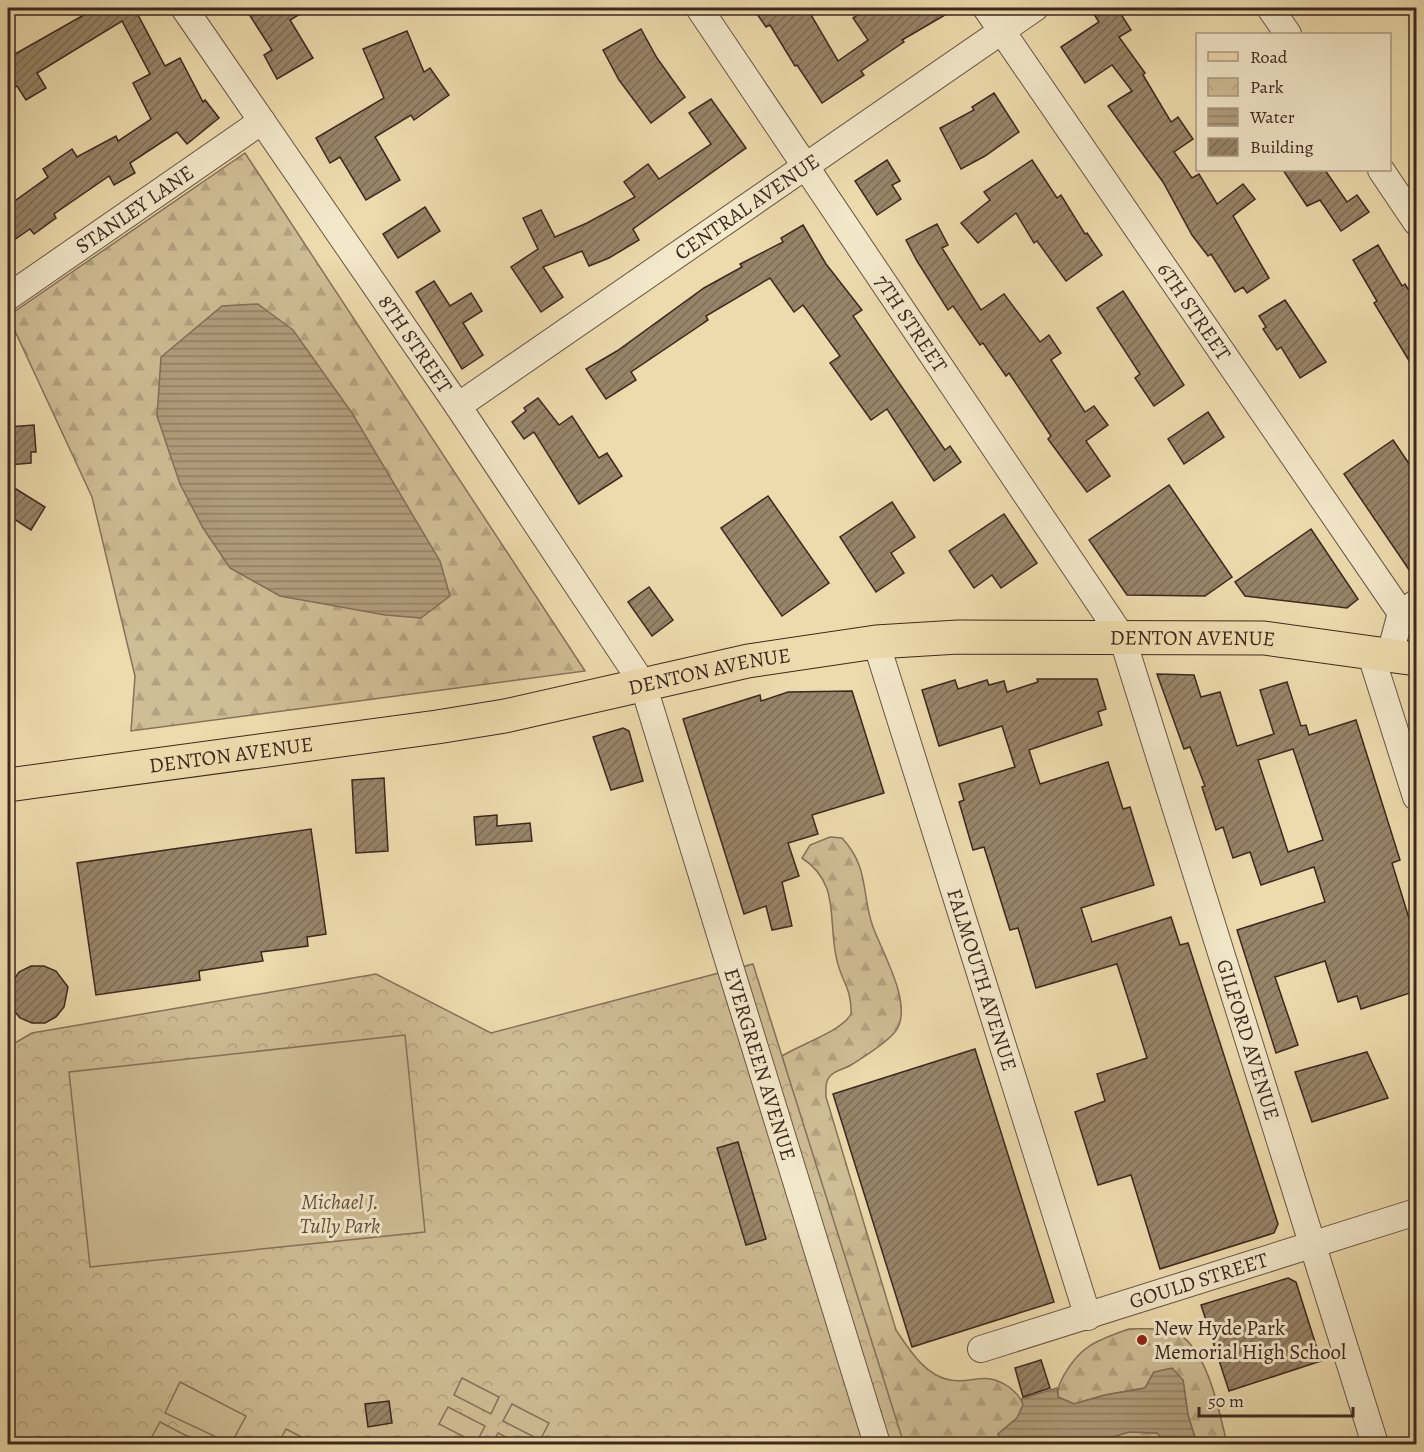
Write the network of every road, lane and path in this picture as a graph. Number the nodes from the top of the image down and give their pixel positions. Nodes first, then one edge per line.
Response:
1 (184, 8) edge
2 (699, 8) edge
3 (986, 8) edge
4 (1035, 8) edge
5 (1270, 8) edge
6 (1002, 30) junction
7 (1287, 33) edge
8 (262, 120) junction
9 (807, 165) junction
10 (1382, 171) edge
11 (1416, 222) edge
12 (8, 297) edge
13 (458, 406) junction
14 (1409, 608) edge
15 (1122, 637) junction
16 (876, 642) junction
17 (1392, 655) edge
18 (643, 684) junction
19 (8, 785) edge
20 (1416, 797) edge
21 (1416, 1212) edge
22 (1313, 1245) junction
23 (1088, 1317) junction
24 (981, 1349) dead end
25 (877, 1444) edge
26 (1375, 1444) edge

1 - 8 street, 8TH STREET
2 - 9 street, 7TH STREET
3 - 6 street, 6TH STREET
4 - 6 street, CENTRAL AVENUE
5 - 7 street
6 - 9 street, CENTRAL AVENUE
6 - 14 street, 6TH STREET
8 - 12 street, STANLEY LANE
8 - 13 street, 8TH STREET
9 - 13 street, CENTRAL AVENUE
9 - 15 street, 7TH STREET
10 - 11 street
13 - 18 street, 8TH STREET
14 - 17 street
15 - 16 main road, DENTON AVENUE
15 - 17 main road, DENTON AVENUE
15 - 22 street, GILFORD AVENUE
16 - 18 main road, DENTON AVENUE
16 - 23 street, FALMOUTH AVENUE
17 - 20 street
18 - 19 main road, DENTON AVENUE
18 - 25 street, EVERGREEN AVENUE
21 - 22 street, GOULD STREET
22 - 23 street, GOULD STREET
22 - 26 street, GILFORD AVENUE
23 - 24 street, GOULD STREET

